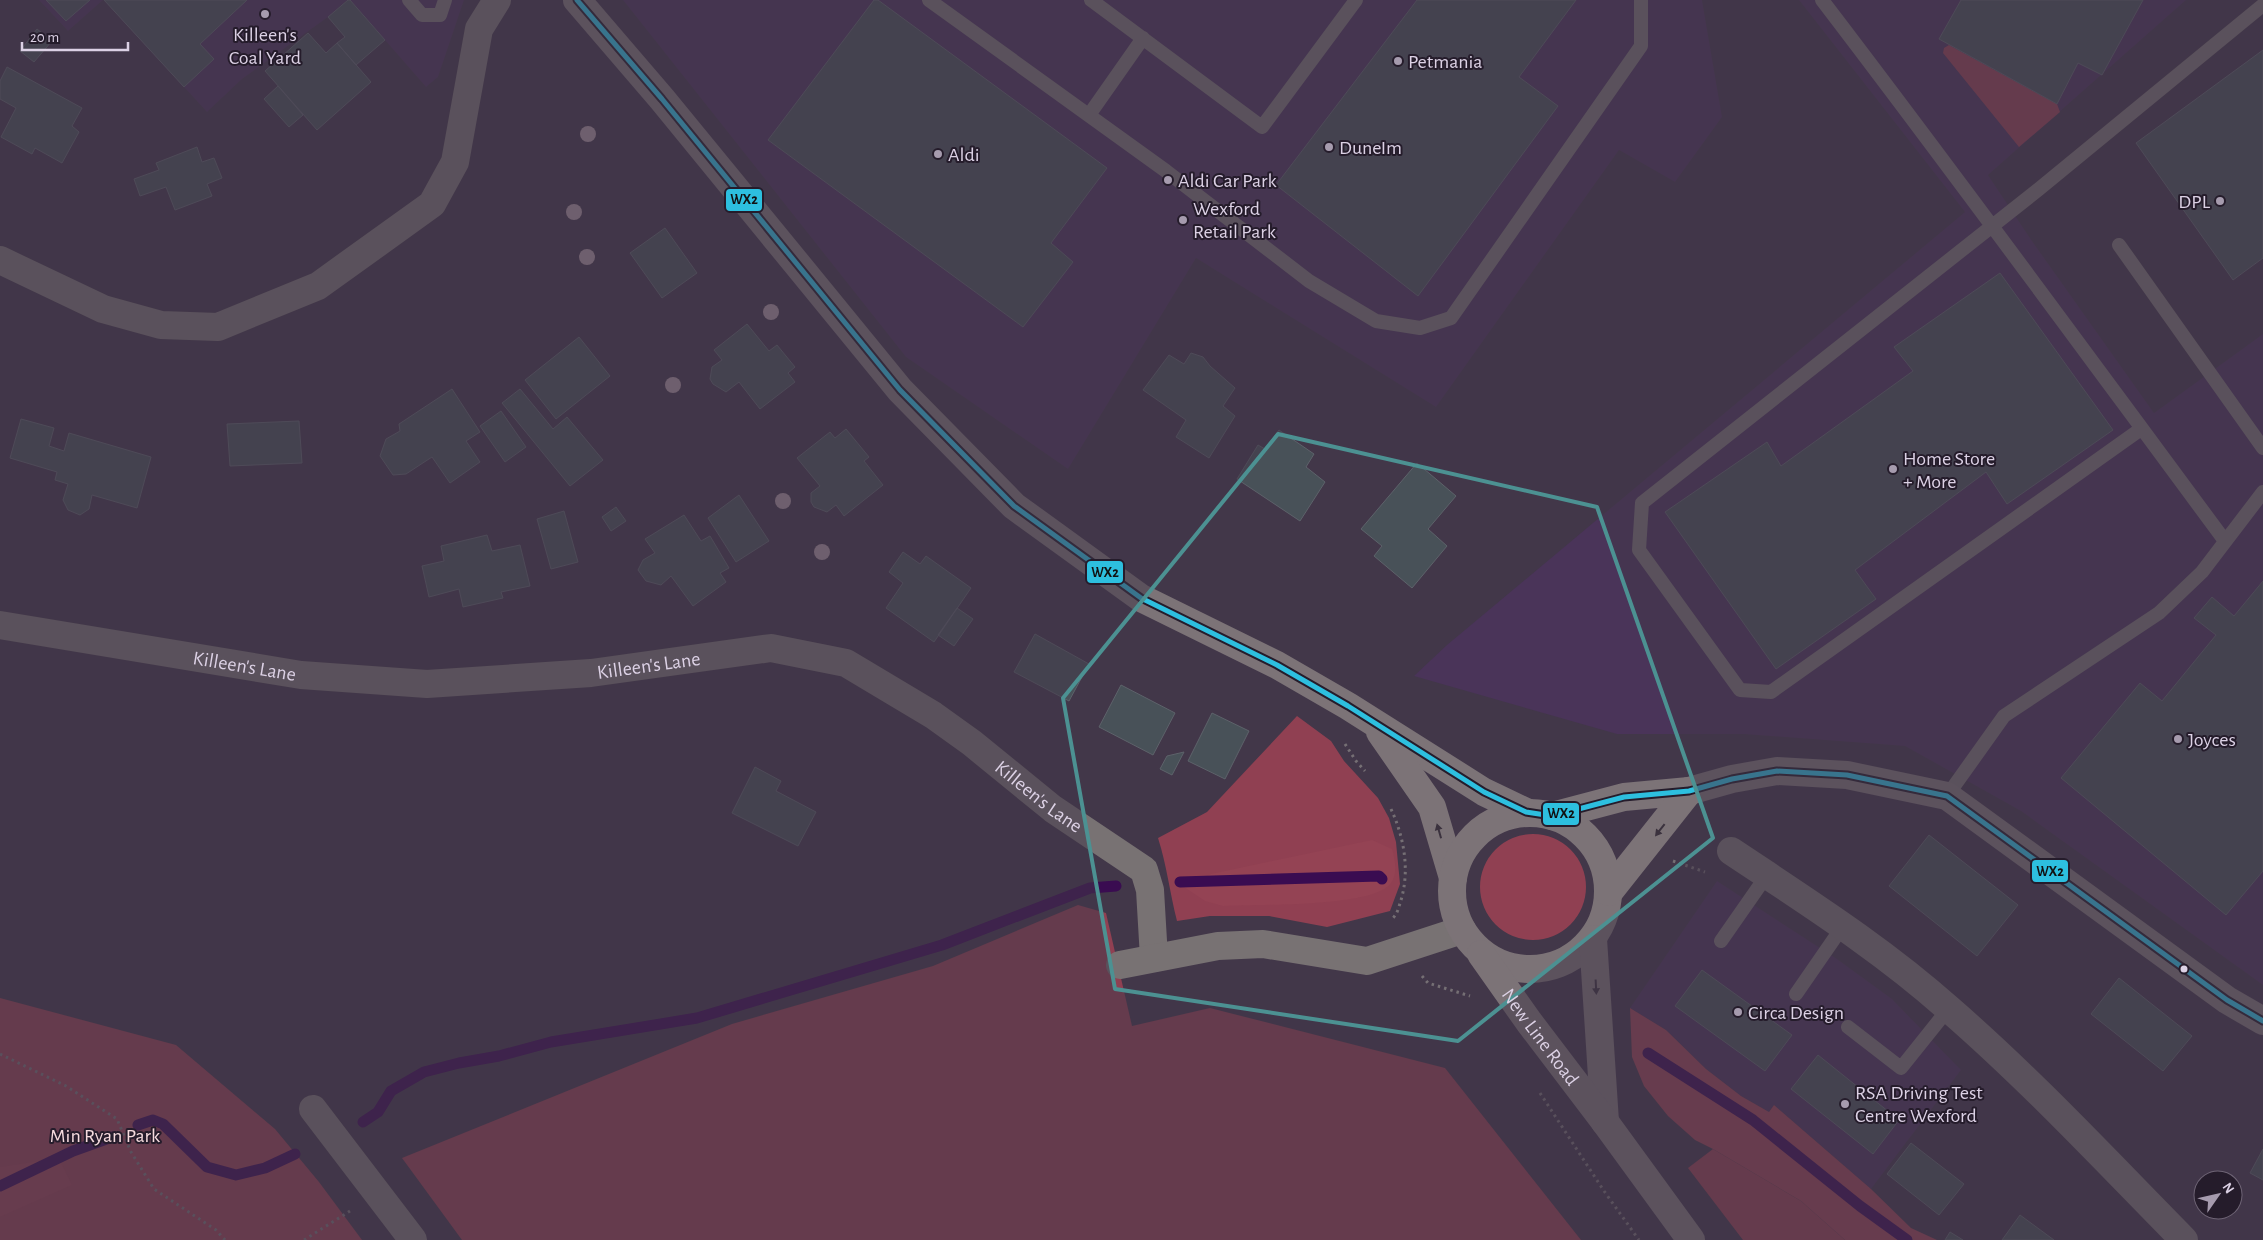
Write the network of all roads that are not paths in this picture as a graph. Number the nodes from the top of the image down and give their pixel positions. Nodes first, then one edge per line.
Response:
1 (408, 0) edge
2 (445, 0) edge
3 (497, 0) edge
4 (577, 0) edge
5 (929, 0) edge
6 (1091, 0) edge
7 (1356, 0) edge
8 (1641, 0) edge
9 (1822, 0) edge
10 (2263, 4) edge
11 (1143, 38) junction
12 (1088, 115) junction
13 (1993, 224) junction
14 (2119, 245) dead end
15 (0, 260) edge
16 (2141, 429) junction
17 (2263, 448) edge
18 (2263, 492) edge
19 (2225, 541) junction
20 (0, 625) edge
21 (1373, 722) junction
22 (1690, 791) junction
23 (1947, 796) junction
24 (1539, 814) junction
25 (1731, 851) road end
26 (1767, 875) junction
27 (1453, 878) junction
28 (1609, 892) junction
29 (1843, 926) junction
30 (1593, 939) junction
31 (1470, 941) junction
32 (1721, 941) dead end
33 (1154, 958) junction
34 (1120, 964) dead end
35 (1796, 994) dead end
36 (1949, 1008) junction
37 (2263, 1022) edge
38 (1848, 1026) dead end
39 (313, 1109) dead end
40 (1605, 1122) junction
41 (412, 1240) edge
42 (1691, 1240) edge
43 (2184, 1240) edge

1 - 2 lane
3 - 15 street
4 - 21 main road
5 - 12 lane
6 - 11 lane
7 - 11 lane
8 - 12 lane
9 - 13 lane
10 - 13 lane
11 - 12 lane
13 - 16 lane
13 - 16 lane
14 - 17 lane
16 - 19 lane
18 - 19 lane
19 - 23 lane
20 - 33 street, Killeen's Lane
21 - 24 main road
27 -> 21 main road
22 - 23 main road
22 - 24 main road
22 -> 28 main road
23 - 37 main road
24 - 27 main road
24 - 28 main road
25 - 26 street
26 - 29 street
26 - 32 lane
27 - 31 main road
28 - 30 main road
29 - 35 lane
29 - 36 street
30 - 31 main road
30 -> 40 main road, New Line Road
31 - 33 street
31 - 40 main road, New Line Road
33 - 34 street
36 - 38 lane
36 - 43 street
39 - 41 street
40 - 42 main road, New Line Road

